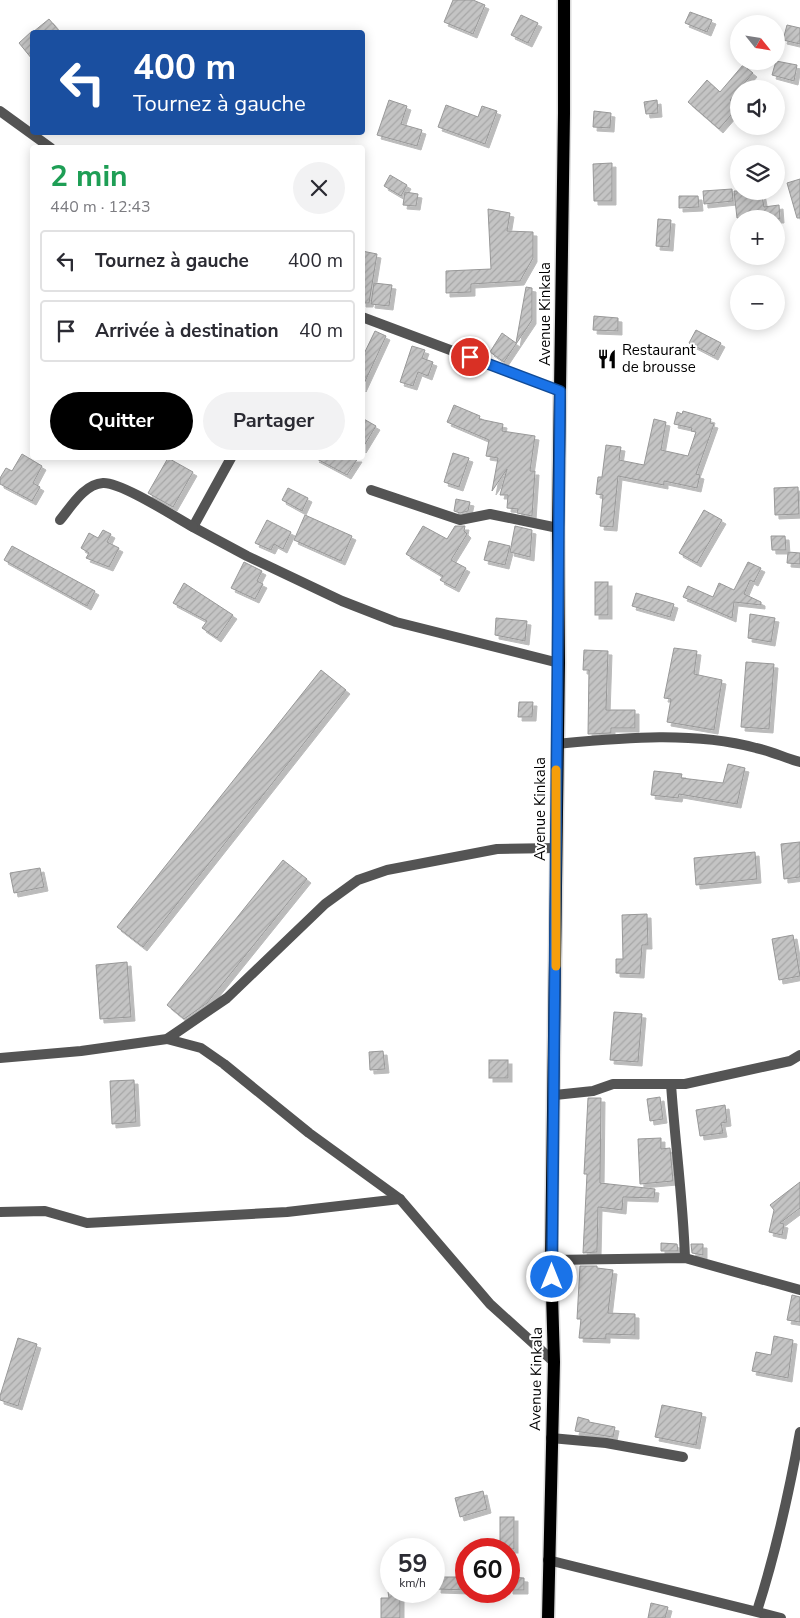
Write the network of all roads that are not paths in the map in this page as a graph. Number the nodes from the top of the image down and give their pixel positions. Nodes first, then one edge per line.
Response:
1 (564, 0) edge
2 (0, 112) edge
3 (30, 133) edge
4 (33, 135) edge
5 (48, 145) edge
6 (365, 318) edge
7 (560, 391) junction
8 (230, 460) edge
9 (371, 490) dead end
10 (60, 520) dead end
11 (193, 527) junction
12 (558, 528) junction
13 (559, 663) junction
14 (556, 744) junction
15 (800, 762) edge
16 (556, 848) junction
17 (167, 1039) junction
18 (800, 1055) edge
19 (0, 1058) edge
20 (671, 1084) junction
21 (555, 1096) junction
22 (400, 1199) junction
23 (0, 1212) edge
24 (685, 1258) junction
25 (552, 1260) junction
26 (800, 1290) edge
27 (554, 1362) junction
28 (800, 1432) edge
29 (551, 1438) junction
30 (683, 1458) dead end
31 (796, 1477) edge
32 (548, 1560) junction
33 (756, 1611) junction
34 (548, 1618) edge
35 (781, 1618) edge

1 - 7 main road, Avenue Kinkala
2 - 3 street
4 - 5 street
6 - 7 street
7 - 12 main road, Avenue Kinkala
8 - 11 street
9 - 12 street
10 - 11 street
11 - 13 street
12 - 13 main road, Avenue Kinkala
13 - 14 main road, Avenue Kinkala
14 - 15 street
14 - 16 main road, Avenue Kinkala
16 - 17 street
16 - 21 main road, Avenue Kinkala
17 - 19 street
17 - 22 street
18 - 20 street
20 - 21 street
20 - 24 street
21 - 25 main road, Avenue Kinkala
22 - 23 street
22 - 27 street
24 - 25 street
24 - 26 street
25 - 27 main road, Avenue Kinkala
27 - 29 main road, Avenue Kinkala
28 - 31 street
29 - 30 street
29 - 32 main road, Avenue Kinkala
31 - 33 street
32 - 33 street
32 - 34 main road, Avenue Kinkala
33 - 35 street

